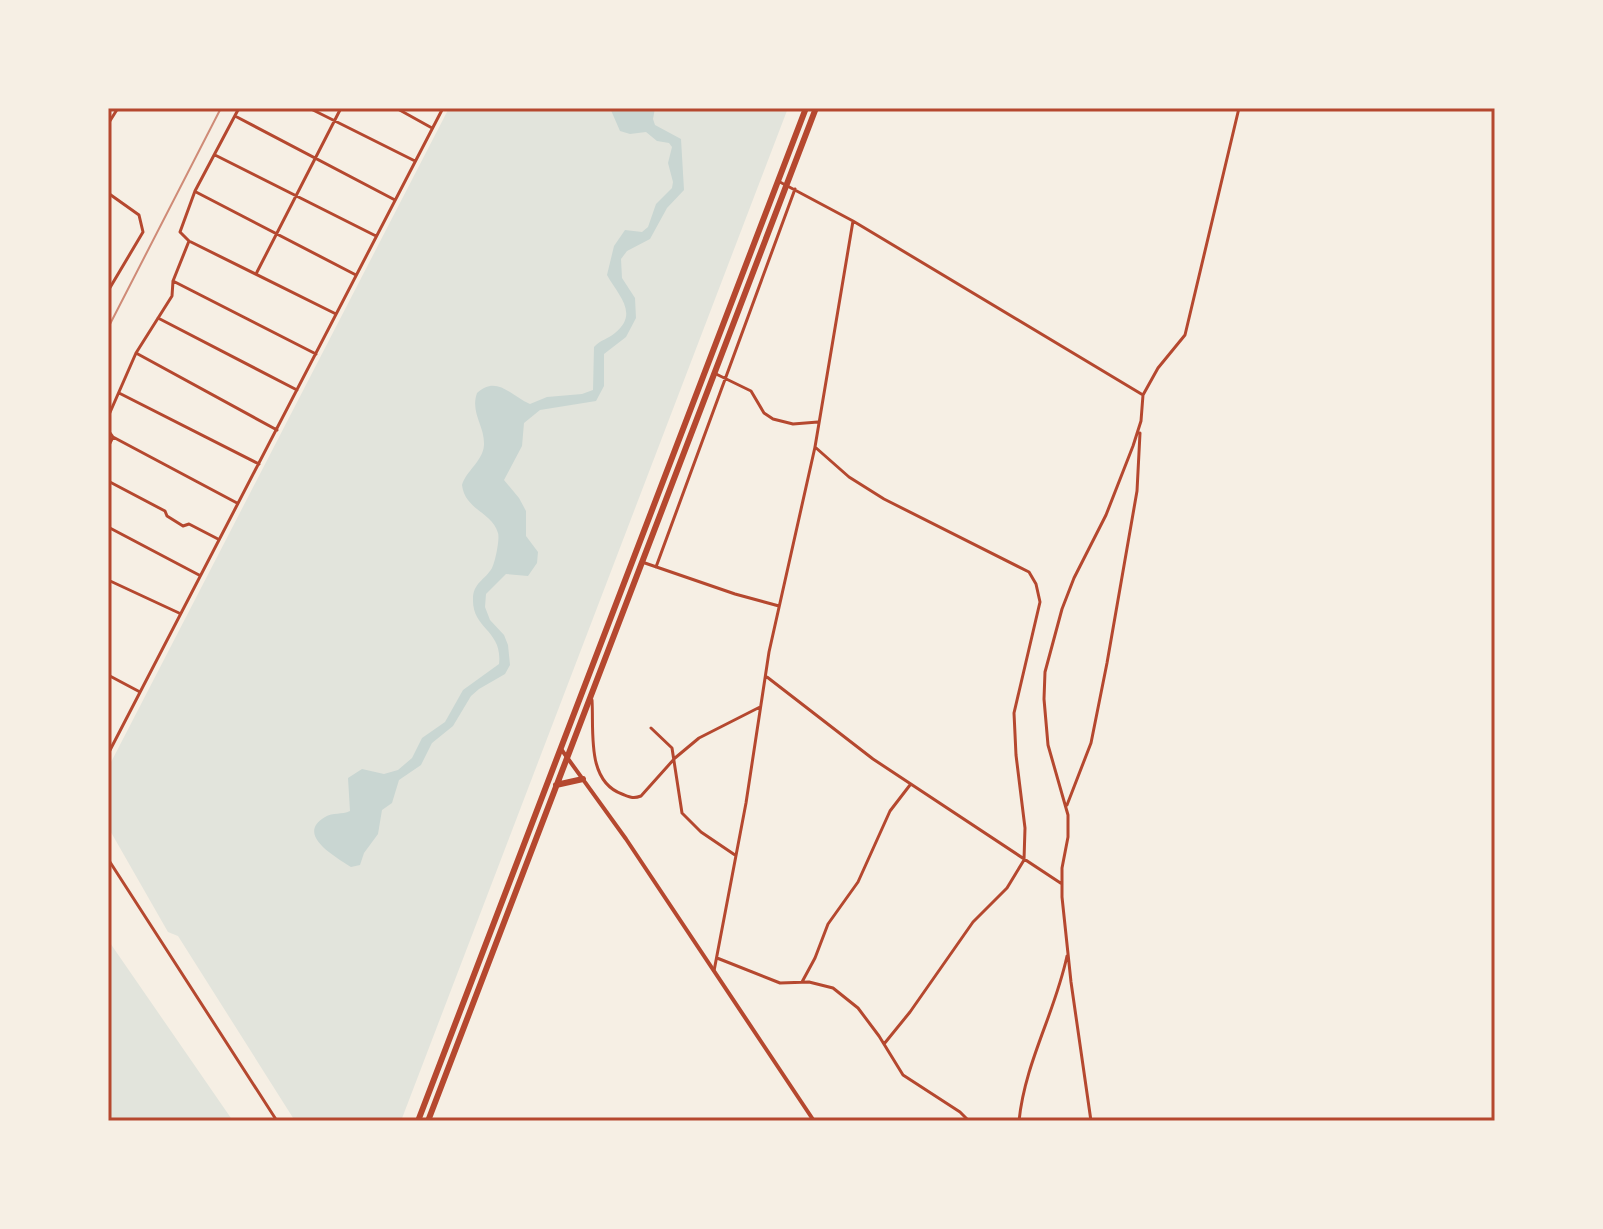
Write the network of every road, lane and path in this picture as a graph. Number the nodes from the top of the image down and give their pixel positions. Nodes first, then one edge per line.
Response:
1 (118, 108) edge
2 (239, 108) edge
3 (309, 108) edge
4 (341, 108) edge
5 (396, 108) edge
6 (443, 108) edge
7 (806, 108) edge
8 (816, 108) edge
9 (1239, 108) edge
10 (235, 116) junction
11 (334, 120) junction
12 (108, 124) edge
13 (432, 128) junction
14 (214, 154) junction
15 (317, 159) junction
16 (415, 161) junction
17 (778, 181) junction
18 (787, 185) junction
19 (795, 189) junction
20 (195, 191) junction
21 (108, 193) edge
22 (296, 197) junction
23 (395, 200) junction
24 (853, 221) junction
25 (277, 234) junction
26 (376, 236) junction
27 (189, 241) junction
28 (256, 273) junction
29 (356, 275) junction
30 (173, 281) junction
31 (108, 291) edge
32 (335, 313) junction
33 (157, 318) junction
34 (136, 353) junction
35 (316, 354) junction
36 (714, 373) junction
37 (727, 380) junction
38 (297, 390) junction
39 (118, 393) junction
40 (1143, 395) junction
41 (108, 417) edge
42 (1141, 421) junction
43 (818, 422) junction
44 (108, 430) edge
45 (277, 430) junction
46 (113, 437) junction
47 (108, 447) edge
48 (815, 447) junction
49 (259, 464) junction
50 (108, 481) edge
51 (237, 503) junction
52 (108, 527) edge
53 (218, 539) junction
54 (642, 562) junction
55 (656, 567) junction
56 (199, 575) junction
57 (109, 582) edge
58 (779, 606) junction
59 (179, 613) junction
60 (108, 675) edge
61 (766, 676) junction
62 (140, 692) junction
63 (592, 692) junction
64 (761, 706) junction
65 (651, 728) dead end
66 (561, 749) junction
67 (108, 753) edge
68 (568, 757) junction
69 (675, 758) junction
70 (583, 779) junction
71 (556, 785) junction
72 (910, 785) junction
73 (1067, 805) junction
74 (735, 855) junction
75 (108, 859) edge
76 (1024, 860) junction
77 (1062, 884) junction
78 (1068, 951) junction
79 (716, 957) junction
80 (714, 971) junction
81 (802, 982) junction
82 (884, 1044) junction
83 (813, 1119) edge
84 (277, 1121) edge
85 (418, 1121) edge
86 (428, 1121) edge
87 (805, 1121) edge
88 (969, 1121) edge
89 (1019, 1121) edge
90 (1091, 1121) edge

1 - 12 street
2 - 10 street
3 - 11 street
4 - 11 street
5 - 13 street
6 - 13 street
7 - 17 highway
8 - 18 highway
9 - 40 street
10 - 14 street
10 - 15 street
11 - 15 street
11 - 16 street
13 - 16 street
14 - 20 street
14 - 22 street
15 - 22 street
15 - 23 street
16 - 23 street
17 - 18 street
17 - 66 highway
18 - 19 street
18 - 36 highway
19 - 24 street
19 - 37 street
20 - 25 street
20 - 27 street
21 - 31 street
22 - 25 street
22 - 26 street
23 - 26 street
24 - 40 street
24 - 43 street
25 - 28 street
25 - 29 street
26 - 29 street
27 - 28 street
27 - 30 street
28 - 32 street
29 - 32 street
30 - 33 street
30 - 35 street
32 - 35 street
33 - 34 street
33 - 38 street
34 - 39 street
34 - 45 street
35 - 38 street
36 - 37 street
36 - 54 highway
37 - 43 street
37 - 55 street
38 - 45 street
39 - 41 street
39 - 49 street
40 - 42 street
42 - 73 street
42 - 73 street
43 - 48 street
44 - 46 street
45 - 49 street
46 - 47 street
46 - 51 street
48 - 58 street
48 - 76 street
49 - 51 street
50 - 53 street
51 - 53 street
52 - 56 street
53 - 56 street
54 - 55 street
54 - 63 highway
55 - 58 street
56 - 59 street
57 - 59 street
58 - 61 street
59 - 62 street
60 - 62 street
61 - 64 street
61 - 72 street
62 - 67 street
63 - 68 highway
63 - 69 street
64 - 69 street
64 - 74 street
65 - 69 street
66 - 68 street
66 - 85 highway
68 - 70 street
68 - 71 highway
69 - 74 street
70 - 71 highway
70 - 80 street
71 - 86 highway
72 - 76 street
72 - 81 street
73 - 77 street
74 - 79 street
75 - 84 street
76 - 77 street
76 - 82 street
77 - 78 street
78 - 89 street
78 - 90 street
79 - 80 street
79 - 81 street
80 - 83 street
81 - 82 street
82 - 88 street
83 - 87 street

